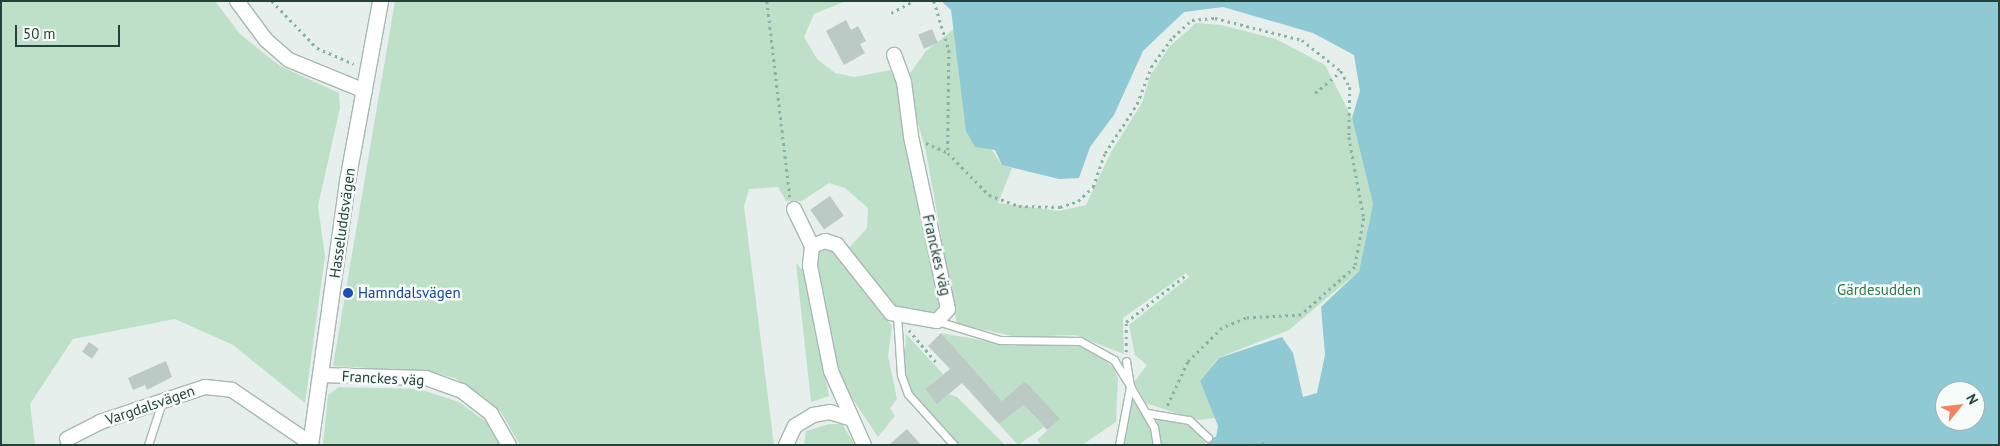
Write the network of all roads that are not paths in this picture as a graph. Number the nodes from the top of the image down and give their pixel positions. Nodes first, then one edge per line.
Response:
1 (237, 1) edge
2 (380, 1) edge
3 (894, 55) dead end
4 (365, 90) junction
5 (794, 208) road end
6 (812, 246) junction
7 (897, 315) junction
8 (937, 320) junction
9 (1126, 361) road end
10 (320, 376) junction
11 (1130, 386) junction
12 (163, 399) junction
13 (1147, 413) junction
14 (848, 418) junction
15 (1208, 438) dead end
16 (68, 439) dead end
17 (310, 444) edge
18 (1119, 444) edge
19 (148, 445) edge
20 (509, 445) edge
21 (786, 445) edge
22 (864, 445) edge
23 (954, 445) edge
24 (1157, 445) edge

1 - 4 street
2 - 4 street, Hasseluddsvägen
3 - 8 street, Franckes väg
4 - 10 street, Hasseluddsvägen
5 - 6 street
6 - 7 street
6 - 14 street
7 - 8 street
7 - 23 lane
8 - 11 lane
9 - 11 lane
10 - 17 street, Hasseluddsvägen
10 - 20 street, Franckes väg
11 - 13 lane
11 - 18 lane
12 - 16 street, Vargdalsvägen
12 - 17 street, Vargdalsvägen
12 - 19 lane
13 - 15 lane
13 - 24 lane
14 - 21 street
14 - 22 street

